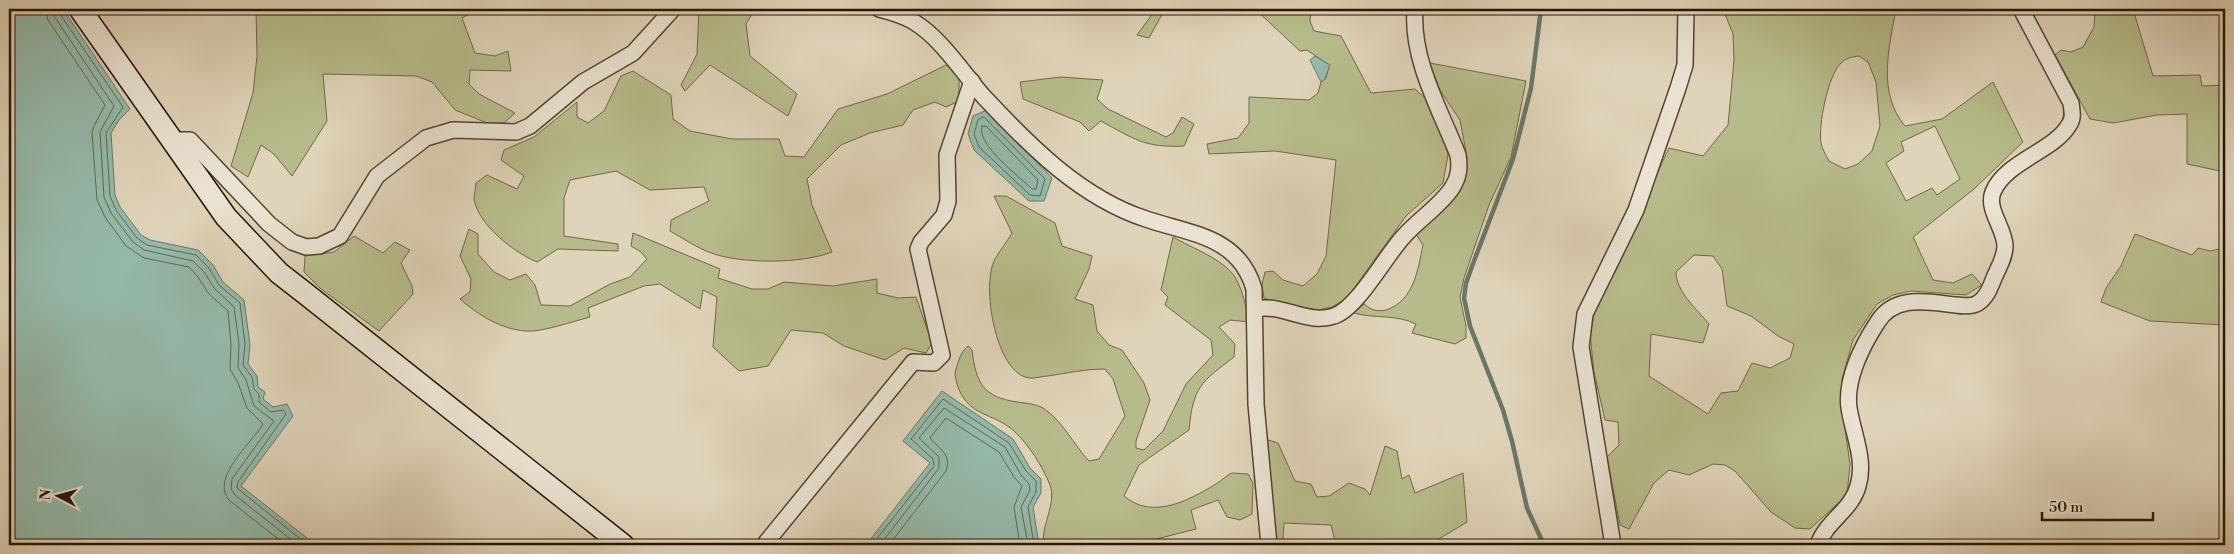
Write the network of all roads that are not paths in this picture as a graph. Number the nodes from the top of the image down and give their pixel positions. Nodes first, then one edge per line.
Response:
1 (80, 9) edge
2 (674, 9) edge
3 (878, 9) edge
4 (1415, 9) edge
5 (1686, 9) edge
6 (2021, 9) edge
7 (972, 81) junction
8 (170, 140) junction
9 (1256, 309) junction
10 (623, 545) edge
11 (764, 545) edge
12 (1269, 545) edge
13 (1613, 545) edge
14 (1818, 545) edge

1 - 8 street
2 - 8 street
3 - 7 street
4 - 9 street
5 - 13 street
6 - 14 street
7 - 9 street
7 - 11 street
8 - 10 street
9 - 12 street

